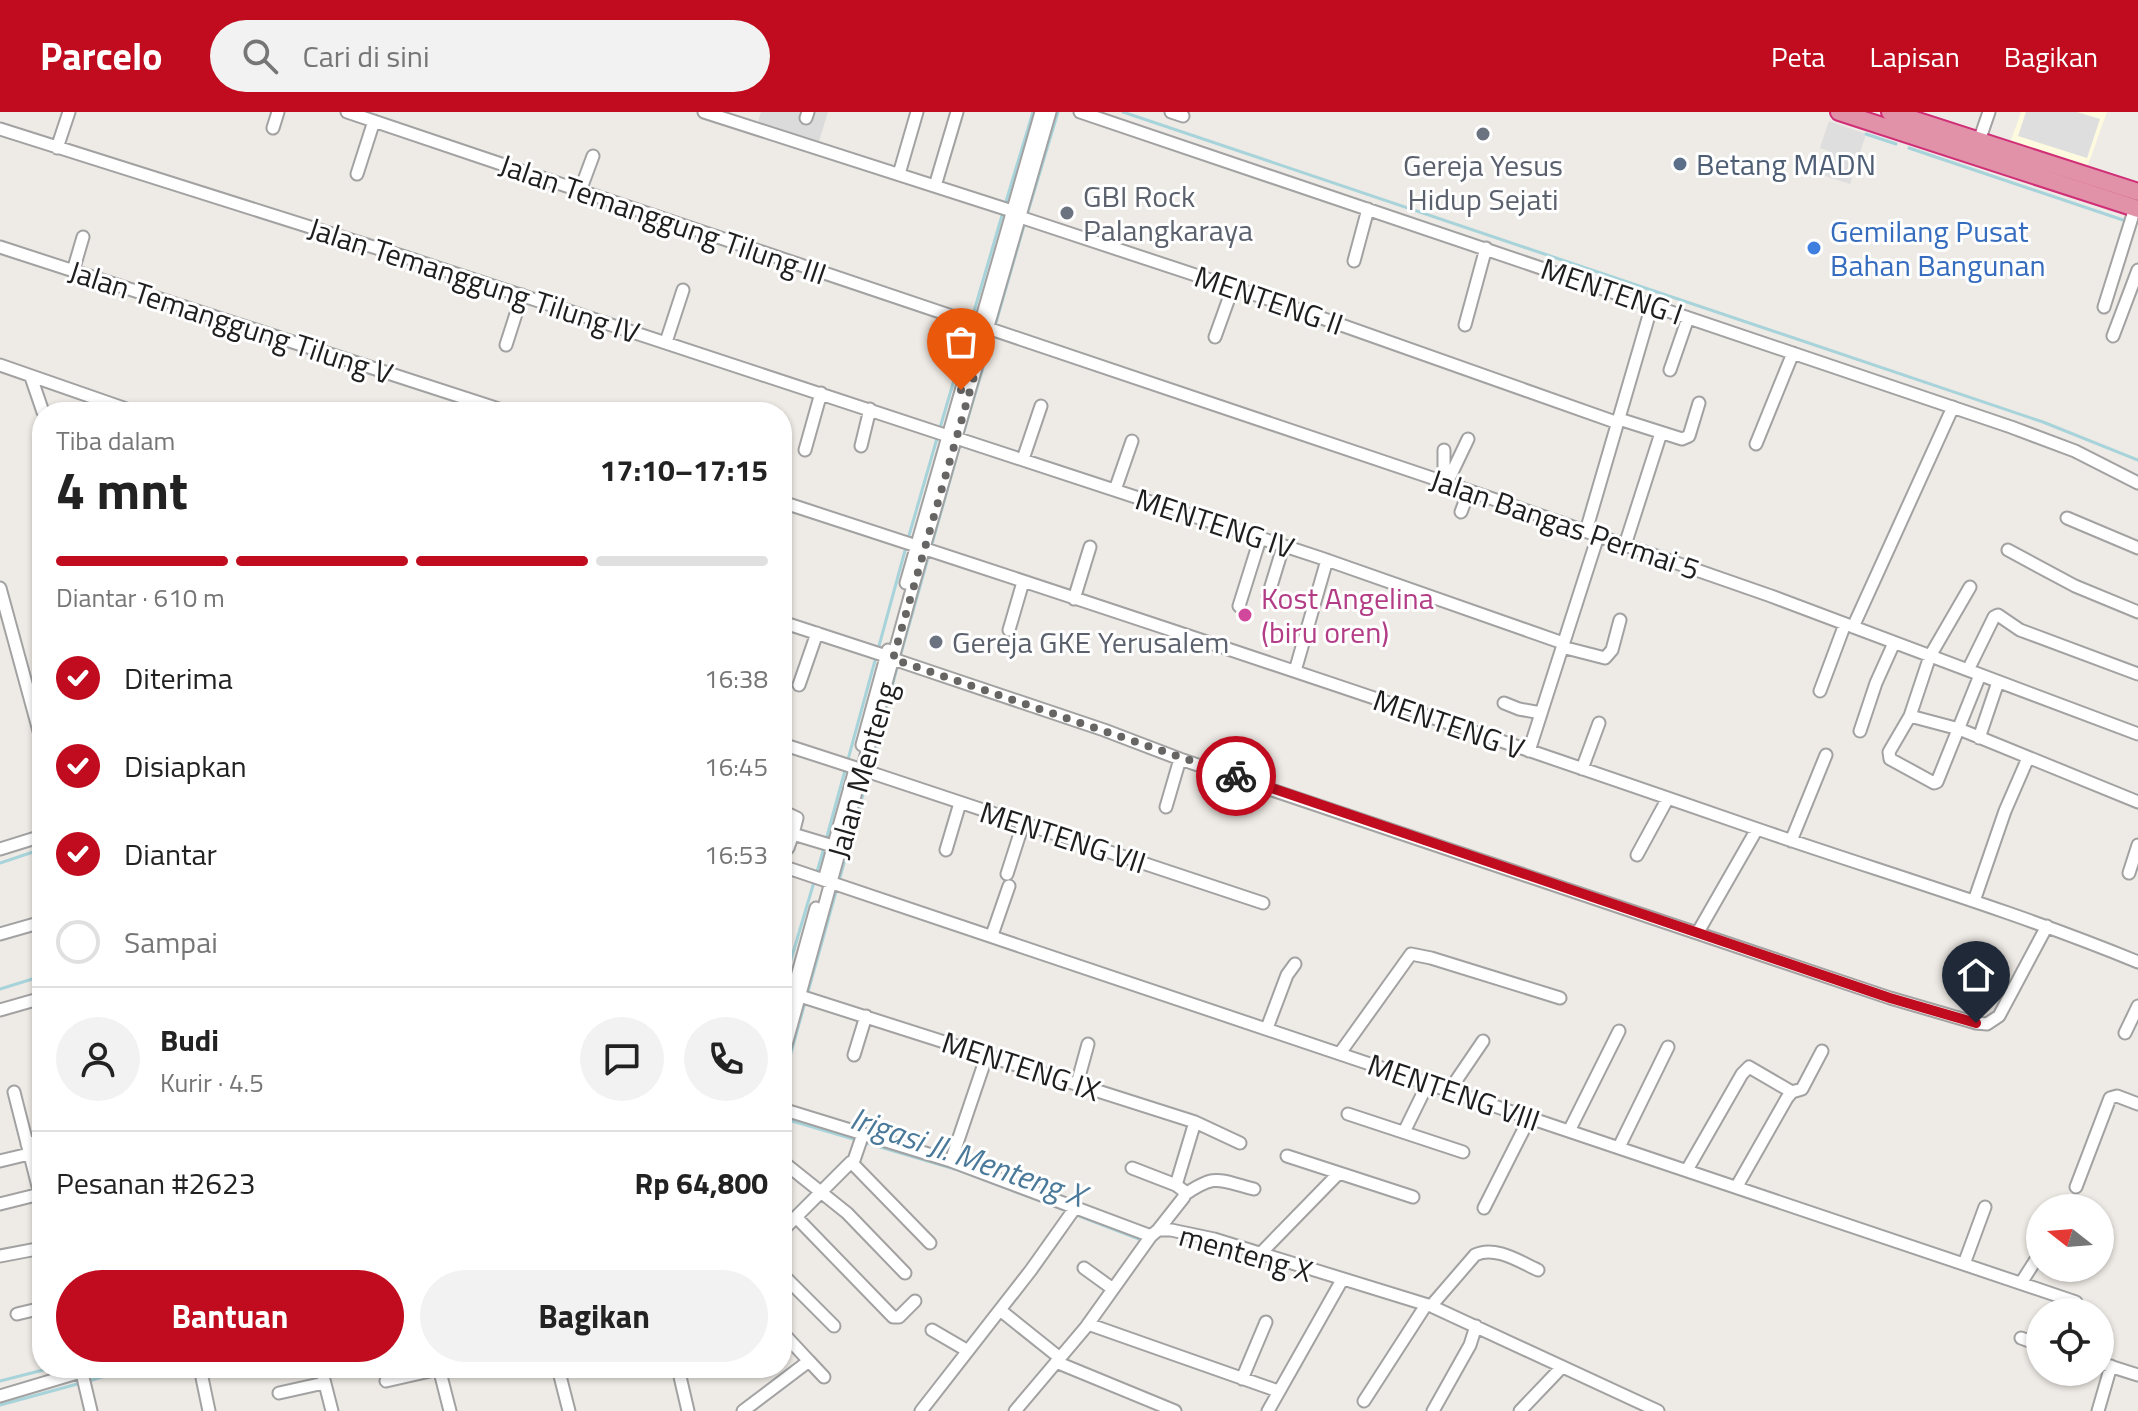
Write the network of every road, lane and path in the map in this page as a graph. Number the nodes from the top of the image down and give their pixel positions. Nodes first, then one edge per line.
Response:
1 (69, 112) edge
2 (278, 112) edge
3 (347, 112) edge
4 (704, 112) edge
5 (917, 112) edge
6 (957, 112) edge
7 (1041, 112) edge
8 (1050, 112) edge
9 (1080, 112) edge
10 (1839, 112) edge
11 (1890, 112) edge
12 (1989, 112) edge
13 (374, 121) junction
14 (273, 128) dead end
15 (0, 129) edge
16 (1979, 141) junction
17 (57, 148) junction
18 (593, 156) dead end
19 (2016, 161) junction
20 (357, 174) dead end
21 (899, 174) junction
22 (935, 186) junction
23 (580, 191) junction
24 (2137, 198) edge
25 (1368, 209) junction
26 (1016, 214) junction
27 (83, 237) dead end
28 (0, 247) edge
29 (1486, 248) junction
30 (1354, 261) dead end
31 (2138, 270) edge
32 (73, 271) junction
33 (1233, 287) junction
34 (683, 290) dead end
35 (522, 295) junction
36 (1652, 305) junction
37 (2104, 307) dead end
38 (1688, 318) junction
39 (1465, 325) dead end
40 (984, 326) junction
41 (2113, 336) dead end
42 (1215, 337) dead end
43 (666, 342) junction
44 (506, 345) dead end
45 (1793, 353) junction
46 (0, 365) edge
47 (1670, 370) dead end
48 (31, 377) junction
49 (821, 393) junction
50 (40, 402) edge
51 (105, 402) edge
52 (477, 402) edge
53 (1699, 403) dead end
54 (1041, 406) dead end
55 (1953, 407) junction
56 (870, 409) junction
57 (1619, 421) junction
58 (1661, 433) junction
59 (952, 437) junction
60 (1468, 439) dead end
61 (1132, 441) dead end
62 (1756, 444) dead end
63 (861, 446) dead end
64 (805, 450) dead end
65 (1444, 450) dead end
66 (1023, 459) junction
67 (1448, 478) junction
68 (2138, 483) edge
69 (1115, 490) junction
70 (1469, 491) junction
71 (792, 505) edge
72 (1461, 512) dead end
73 (2067, 518) dead end
74 (1586, 531) junction
75 (1598, 536) junction
76 (1260, 539) junction
77 (1625, 545) junction
78 (920, 547) junction
79 (1090, 547) dead end
80 (1283, 547) junction
81 (2138, 548) edge
82 (2008, 550) dead end
83 (1327, 560) junction
84 (1023, 582) junction
85 (1970, 587) dead end
86 (0, 588) edge
87 (1268, 596) dead end
88 (1074, 599) junction
89 (1239, 606) dead end
90 (2138, 612) edge
91 (1620, 620) dead end
92 (792, 625) edge
93 (1849, 626) junction
94 (1009, 630) dead end
95 (817, 633) junction
96 (1894, 643) junction
97 (1563, 645) junction
98 (1930, 656) junction
99 (890, 658) junction
100 (1968, 670) junction
101 (1295, 671) junction
102 (2138, 674) edge
103 (1980, 675) junction
104 (1998, 682) junction
105 (799, 685) dead end
106 (1820, 691) dead end
107 (1504, 703) dead end
108 (32, 705) edge
109 (1541, 713) junction
110 (1910, 716) junction
111 (1599, 723) dead end
112 (1959, 729) junction
113 (1860, 731) dead end
114 (2138, 734) edge
115 (1979, 738) junction
116 (792, 747) edge
117 (1529, 751) junction
118 (1826, 755) dead end
119 (2028, 758) junction
120 (1180, 759) junction
121 (859, 769) junction
122 (1582, 769) junction
123 (1668, 798) junction
124 (2138, 802) edge
125 (960, 803) junction
126 (1166, 807) dead end
127 (792, 816) edge
128 (1023, 824) junction
129 (1757, 829) junction
130 (793, 834) joint
131 (32, 839) edge
132 (1791, 841) junction
133 (2138, 845) edge
134 (833, 846) junction
135 (0, 849) edge
136 (946, 850) dead end
137 (1637, 855) dead end
138 (792, 869) edge
139 (2129, 873) dead end
140 (827, 881) junction
141 (1974, 901) junction
142 (1263, 903) dead end
143 (32, 925) edge
144 (2047, 926) junction
145 (1698, 932) junction
146 (0, 934) edge
147 (992, 935) junction
148 (2138, 962) edge
149 (1295, 964) dead end
150 (792, 990) edge
151 (792, 993) edge
152 (1560, 998) dead end
153 (32, 1001) edge
154 (2138, 1006) edge
155 (0, 1010) edge
156 (866, 1016) junction
157 (1267, 1028) junction
158 (1619, 1031) dead end
159 (2125, 1033) dead end
160 (1483, 1041) dead end
161 (1088, 1044) dead end
162 (1668, 1047) dead end
163 (1822, 1051) dead end
164 (1340, 1053) junction
165 (854, 1055) dead end
166 (987, 1055) junction
167 (1428, 1083) junction
168 (1077, 1084) junction
169 (1449, 1091) junction
170 (14, 1092) dead end
171 (1792, 1092) junction
172 (2138, 1104) edge
173 (792, 1112) edge
174 (1348, 1114) dead end
175 (1529, 1119) junction
176 (1195, 1122) junction
177 (1569, 1131) junction
178 (1404, 1132) junction
179 (863, 1134) junction
180 (1240, 1143) dead end
181 (32, 1146) edge
182 (1619, 1147) junction
183 (28, 1149) junction
184 (1463, 1152) dead end
185 (1287, 1156) dead end
186 (0, 1161) edge
187 (951, 1161) junction
188 (853, 1163) junction
189 (32, 1164) edge
190 (792, 1168) edge
191 (1132, 1168) dead end
192 (1687, 1170) junction
193 (1338, 1174) junction
194 (1737, 1186) junction
195 (2076, 1187) dead end
196 (1254, 1189) dead end
197 (1180, 1190) junction
198 (822, 1191) junction
199 (1413, 1197) dead end
200 (32, 1199) edge
201 (0, 1204) edge
202 (1985, 1207) dead end
203 (1075, 1208) junction
204 (1484, 1208) dead end
205 (796, 1217) junction
206 (792, 1221) edge
207 (1154, 1233) junction
208 (930, 1243) dead end
209 (32, 1250) edge
210 (1260, 1254) junction
211 (0, 1256) edge
212 (1964, 1264) junction
213 (1084, 1268) dead end
214 (1538, 1270) dead end
215 (905, 1273) dead end
216 (2026, 1275) edge
217 (1342, 1280) junction
218 (2021, 1283) junction
219 (792, 1284) edge
220 (1113, 1289) junction
221 (2064, 1298) edge
222 (915, 1301) dead end
223 (1428, 1306) junction
224 (32, 1310) edge
225 (1000, 1310) junction
226 (17, 1314) dead end
227 (1266, 1322) dead end
228 (1088, 1324) junction
229 (834, 1326) dead end
230 (1476, 1326) junction
231 (932, 1330) dead end
232 (2021, 1338) dead end
233 (2026, 1340) edge
234 (792, 1343) edge
235 (968, 1351) junction
236 (1058, 1360) junction
237 (809, 1361) junction
238 (1562, 1367) junction
239 (2114, 1368) edge
240 (792, 1374) edge
241 (2138, 1375) edge
242 (824, 1377) dead end
243 (46, 1378) edge
244 (57, 1378) edge
245 (85, 1378) edge
246 (202, 1378) edge
247 (323, 1378) edge
248 (398, 1378) edge
249 (442, 1378) edge
250 (561, 1378) edge
251 (680, 1378) edge
252 (787, 1378) edge
253 (1242, 1379) junction
254 (386, 1381) dead end
255 (324, 1383) junction
256 (2102, 1386) edge
257 (0, 1388) edge
258 (1278, 1391) junction
259 (279, 1393) dead end
260 (0, 1396) edge
261 (1364, 1401) dead end
262 (1272, 1410) edge
263 (91, 1411) edge
264 (209, 1411) edge
265 (332, 1411) edge
266 (450, 1411) edge
267 (569, 1411) edge
268 (688, 1411) edge
269 (743, 1411) edge
270 (921, 1411) edge
271 (1015, 1411) edge
272 (1175, 1411) edge
273 (1433, 1411) edge
274 (1520, 1411) edge
275 (1658, 1411) edge
276 (2098, 1411) edge

1 - 17 street
2 - 14 street
3 - 13 street, Jalan Temanggung Tilung III
4 - 21 street, MENTENG II
5 - 21 street
6 - 22 street
7 - 26 street
8 - 26 street
9 - 25 street, MENTENG I
10 - 19 highway
11 - 16 highway
12 - 16 street
13 - 20 street
13 - 23 street, Jalan Temanggung Tilung III
15 - 17 street, Jalan Temanggung Tilung IV
16 - 19 highway
17 - 35 street, Jalan Temanggung Tilung IV
18 - 23 street
19 - 24 highway
21 - 22 street, MENTENG II
22 - 26 street, MENTENG II
23 - 40 street, Jalan Temanggung Tilung III
24 - 37 street
25 - 29 street, MENTENG I
25 - 30 street
26 - 33 street, MENTENG II
26 - 40 street
27 - 32 street
28 - 32 street, Jalan Temanggung Tilung V
29 - 36 street, MENTENG I
29 - 39 street
31 - 41 street
32 - 52 street, Jalan Temanggung Tilung V
33 - 42 street
33 - 57 street, MENTENG II
34 - 43 street
35 - 43 street, Jalan Temanggung Tilung IV
35 - 44 street
36 - 38 street, MENTENG I
36 - 57 street
38 - 45 street, MENTENG I
38 - 47 street
40 - 59 street
40 - 67 street, Jalan Bangas Permai 5
43 - 49 street, Jalan Temanggung Tilung IV
45 - 55 street, MENTENG I
45 - 62 street
46 - 48 street
48 - 50 street
48 - 51 street
49 - 56 street, Jalan Temanggung Tilung IV
49 - 64 street
53 - 58 street
54 - 66 street
55 - 68 street, MENTENG I
55 - 93 street
56 - 59 street, Jalan Temanggung Tilung IV
56 - 63 street
57 - 58 street, MENTENG II
57 - 74 street
58 - 77 street
59 - 66 street, MENTENG IV
59 - 78 street
60 - 67 street
61 - 69 street
65 - 67 street
66 - 69 street, MENTENG IV
67 - 70 street, Jalan Bangas Permai 5
69 - 76 street, MENTENG IV
70 - 72 street
70 - 74 street, Jalan Bangas Permai 5
71 - 78 street
73 - 81 street
74 - 75 street, Jalan Bangas Permai 5
75 - 77 street, Jalan Bangas Permai 5
75 - 97 street
76 - 80 street, MENTENG IV
76 - 89 street
77 - 93 street, Jalan Bangas Permai 5
78 - 84 street, MENTENG V
78 - 99 street
79 - 88 street
80 - 83 street, MENTENG IV
80 - 87 street
82 - 90 street
83 - 97 street, MENTENG IV
83 - 101 street
84 - 88 street, MENTENG V
84 - 94 street
85 - 98 street
86 - 108 street
88 - 101 street, MENTENG V
91 - 97 street, MENTENG IV
92 - 95 street
93 - 96 street, Jalan Bangas Permai 5
93 - 106 street
95 - 99 street
95 - 105 street
96 - 98 street, Jalan Bangas Permai 5
96 - 113 street
97 - 109 street
98 - 100 street, Jalan Bangas Permai 5
98 - 110 street
99 - 120 street
99 - 121 street
100 - 102 street
100 - 103 street, Jalan Bangas Permai 5
101 - 117 street, MENTENG V
103 - 104 street, Jalan Bangas Permai 5
103 - 112 street
104 - 114 street, Jalan Bangas Permai 5
104 - 115 street
107 - 109 street
109 - 117 street
110 - 112 street
110 - 112 street
111 - 122 street
112 - 115 street
115 - 119 street
116 - 121 street, MENTENG VII
117 - 122 street, MENTENG V
118 - 132 street
119 - 124 street
119 - 141 street
120 - 126 street
120 - 145 street
121 - 125 street, MENTENG VII
121 - 134 street
121 - 140 street, Jalan Menteng
122 - 123 street, MENTENG V
123 - 129 street, MENTENG V
123 - 137 street
125 - 128 street, MENTENG VII
125 - 136 street
127 - 130 street
128 - 142 street, MENTENG VII
128 - 147 street
129 - 132 street, MENTENG V
129 - 145 street
130 - 134 street
131 - 135 street
132 - 141 street, MENTENG V
133 - 139 street
134 - 140 street
138 - 140 street, MENTENG VIII
140 - 147 street, MENTENG VIII
140 - 150 street
141 - 144 street, MENTENG V
143 - 146 street
144 - 145 street
144 - 148 street, MENTENG V
147 - 157 street, MENTENG VIII
149 - 157 street
151 - 156 street, MENTENG IX
152 - 164 street
153 - 155 street
154 - 159 street
156 - 165 street
156 - 166 street, MENTENG IX
157 - 164 street, MENTENG VIII
158 - 177 street
160 - 169 street
161 - 168 street
162 - 182 street
163 - 171 street
164 - 167 street, MENTENG VIII
166 - 168 street, MENTENG IX
166 - 187 street
167 - 169 street, MENTENG VIII
167 - 178 street
168 - 176 street, MENTENG IX
169 - 175 street, MENTENG VIII
170 - 183 street
171 - 192 street
171 - 194 street
172 - 195 street
173 - 179 street, menteng X
174 - 178 street
175 - 177 street, MENTENG VIII
175 - 204 street
176 - 180 street, MENTENG IX
176 - 197 street
177 - 182 street, MENTENG VIII
178 - 184 street
179 - 187 street, menteng X
179 - 188 street
181 - 183 street
182 - 192 street, MENTENG VIII
183 - 186 street
183 - 189 street
185 - 193 street
187 - 203 street, menteng X
188 - 198 street
188 - 208 street
190 - 198 street
191 - 197 street
192 - 194 street, MENTENG VIII
193 - 199 street
193 - 210 street
194 - 212 street, MENTENG VIII
196 - 197 street
197 - 207 street
198 - 205 street
198 - 215 street
200 - 201 street
202 - 212 street
203 - 207 street, menteng X
203 - 225 street
205 - 206 street
205 - 222 street
207 - 210 street, menteng X
207 - 220 street
209 - 211 street
210 - 217 street, menteng X
212 - 218 street, MENTENG VIII
213 - 220 street
214 - 223 street
216 - 218 street
217 - 223 street, menteng X
217 - 258 street
218 - 221 street, MENTENG VIII
219 - 229 street
220 - 228 street
223 - 230 street, menteng X
223 - 261 street
224 - 226 street
225 - 235 street
225 - 236 street
227 - 253 street
228 - 236 street
228 - 253 street
230 - 238 street, menteng X
230 - 273 street
231 - 235 street
232 - 233 street
234 - 237 street
235 - 270 street
236 - 271 street
236 - 272 street
237 - 240 street
237 - 242 street
238 - 274 street
238 - 275 street, menteng X
239 - 241 street
243 - 257 street
244 - 260 street
245 - 263 street
246 - 264 street
247 - 255 street
248 - 254 street
249 - 266 street
250 - 267 street
251 - 268 street
252 - 269 street
253 - 258 street
255 - 259 street
255 - 265 street
256 - 276 street
258 - 262 street

